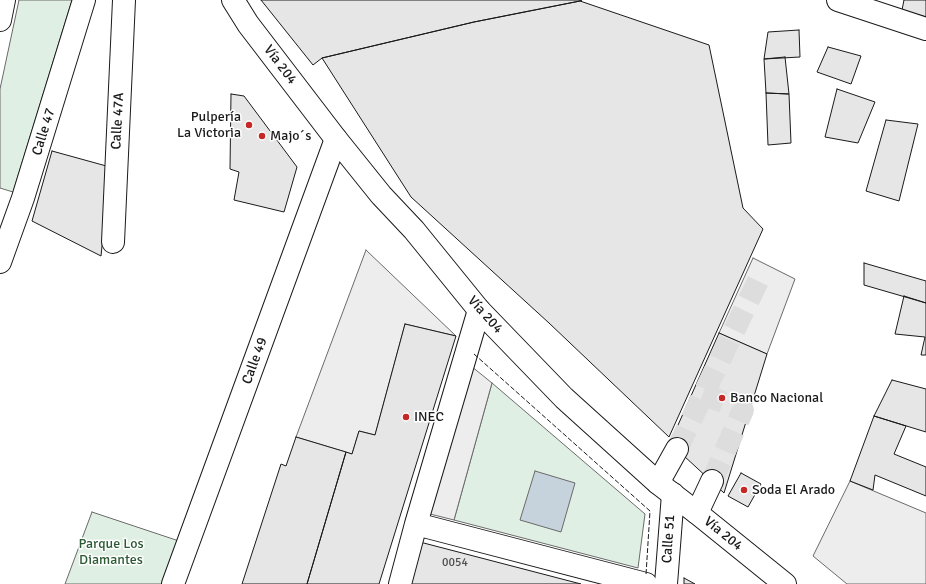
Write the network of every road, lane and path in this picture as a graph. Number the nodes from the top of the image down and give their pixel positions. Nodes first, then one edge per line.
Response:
1 (4, 0) edge
2 (84, 0) edge
3 (124, 0) edge
4 (233, 0) edge
5 (838, 0) edge
6 (0, 20) edge
7 (926, 29) edge
8 (336, 139) junction
9 (113, 242) dead end
10 (0, 262) edge
11 (479, 310) junction
12 (677, 449) tunnel mouth
13 (712, 481) tunnel mouth
14 (665, 489) junction
15 (698, 514) junction
16 (416, 524) junction
17 (173, 584) edge
18 (400, 584) edge
19 (646, 584) edge
20 (666, 584) edge
21 (785, 584) edge

1 - 6 main road
2 - 10 main road, Calle 47
3 - 9 main road, Calle 47A
4 - 8 main road, Vía 204
5 - 7 main road
8 - 11 main road, Vía 204
8 - 17 main road, Calle 49
11 - 14 main road, Vía 204
11 - 16 main road
12 - 14 main road
13 - 15 main road
14 - 15 main road, Vía 204
14 - 20 main road, Calle 51
15 - 21 main road, Vía 204
16 - 18 main road
16 - 19 main road

